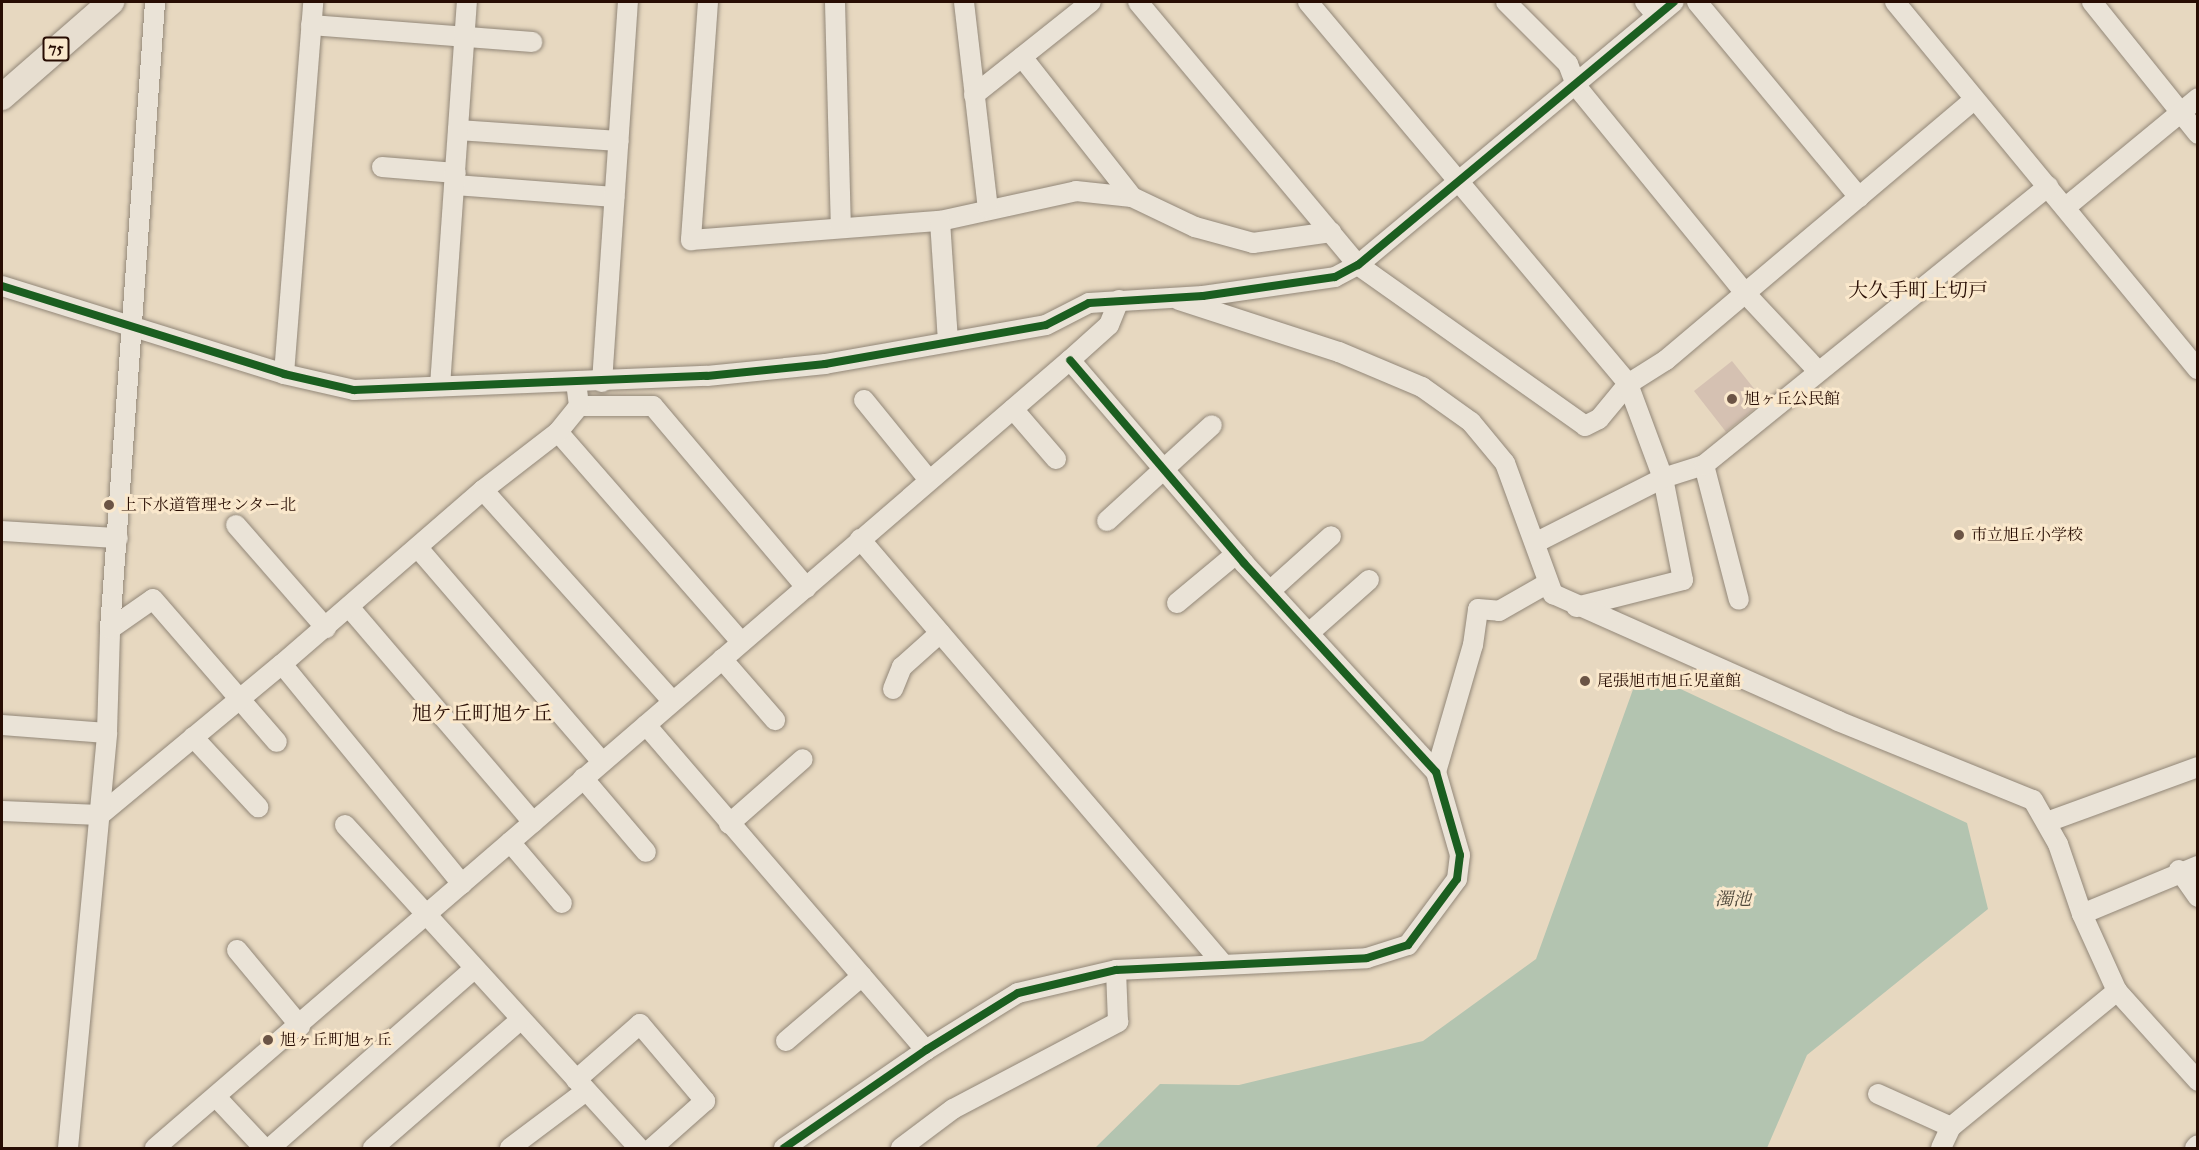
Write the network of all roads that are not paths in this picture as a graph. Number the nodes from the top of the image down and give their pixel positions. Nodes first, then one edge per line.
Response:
1 (111, 2) edge
2 (155, 2) edge
3 (313, 2) edge
4 (466, 2) edge
5 (628, 2) edge
6 (708, 2) edge
7 (835, 2) edge
8 (964, 2) edge
9 (1091, 2) edge
10 (1138, 2) edge
11 (1308, 2) edge
12 (1506, 2) edge
13 (1674, 2) edge
14 (1697, 2) edge
15 (1895, 2) edge
16 (2092, 2) edge
17 (1651, 8) edge
18 (311, 25) junction
19 (464, 37) junction
20 (532, 42) dead end
21 (1022, 57) junction
22 (1577, 87) junction
23 (974, 95) junction
24 (2, 97) edge
25 (2198, 98) edge
26 (1974, 100) junction
27 (2180, 113) junction
28 (458, 130) junction
29 (2198, 134) edge
30 (619, 141) junction
31 (382, 167) dead end
32 (455, 179) junction
33 (1458, 182) junction
34 (2048, 186) junction
35 (615, 197) junction
36 (1132, 197) junction
37 (1858, 197) junction
38 (2066, 207) junction
39 (988, 209) junction
40 (940, 221) junction
41 (841, 228) junction
42 (1331, 232) junction
43 (1359, 265) junction
44 (2, 286) edge
45 (1745, 293) junction
46 (1169, 295) junction
47 (1119, 300) junction
48 (133, 324) junction
49 (948, 341) junction
50 (1070, 360) junction
51 (2198, 369) edge
52 (1817, 370) junction
53 (284, 374) junction
54 (602, 382) junction
55 (576, 383) junction
56 (1628, 384) junction
57 (440, 386) junction
58 (864, 400) dead end
59 (579, 406) junction
60 (1013, 409) junction
61 (1212, 425) dead end
62 (558, 432) junction
63 (1056, 459) dead end
64 (1704, 465) junction
65 (1163, 471) junction
66 (1663, 478) junction
67 (929, 480) junction
68 (483, 490) junction
69 (1107, 521) dead end
70 (236, 525) dead end
71 (2, 531) edge
72 (1331, 536) dead end
73 (118, 538) junction
74 (860, 539) junction
75 (1535, 543) junction
76 (418, 548) junction
77 (1236, 554) junction
78 (1370, 580) dead end
79 (1548, 583) junction
80 (807, 588) junction
81 (1270, 591) junction
82 (1739, 600) dead end
83 (1177, 603) dead end
84 (1576, 607) junction
85 (350, 608) junction
86 (326, 628) junction
87 (110, 629) junction
88 (940, 633) junction
89 (1309, 633) junction
90 (741, 642) junction
91 (722, 659) junction
92 (282, 664) junction
93 (893, 689) dead end
94 (238, 698) junction
95 (672, 701) junction
96 (775, 720) dead end
97 (2, 725) edge
98 (646, 725) junction
99 (107, 733) junction
100 (193, 736) junction
101 (278, 742) dead end
102 (803, 759) dead end
103 (602, 762) junction
104 (2198, 767) edge
105 (1436, 772) junction
106 (584, 778) junction
107 (258, 807) dead end
108 (2, 811) edge
109 (100, 815) junction
110 (533, 822) junction
111 (2047, 822) junction
112 (729, 824) junction
113 (345, 825) dead end
114 (510, 842) junction
115 (646, 852) dead end
116 (2188, 868) edge
117 (462, 884) junction
118 (2198, 897) edge
119 (562, 903) dead end
120 (2082, 914) junction
121 (425, 916) junction
122 (237, 950) dead end
123 (1223, 964) junction
124 (474, 969) junction
125 (1116, 970) junction
126 (862, 975) junction
127 (2117, 991) junction
128 (520, 1020) junction
129 (300, 1026) junction
130 (786, 1041) dead end
131 (926, 1050) junction
132 (2198, 1081) edge
133 (581, 1085) junction
134 (1878, 1094) dead end
135 (217, 1098) junction
136 (1951, 1127) junction
137 (68, 1149) edge
138 (155, 1149) edge
139 (264, 1149) edge
140 (270, 1149) edge
141 (373, 1149) edge
142 (510, 1149) edge
143 (639, 1149) edge
144 (652, 1149) edge
145 (784, 1149) edge
146 (901, 1149) edge
147 (1941, 1149) edge

1 - 24 main road, 75
2 - 48 street
3 - 18 street
4 - 19 street
5 - 30 street
6 - 41 street
7 - 41 street
8 - 23 street
9 - 21 street
10 - 42 street
11 - 33 street
12 - 22 street
13 - 17 street
14 - 37 street
15 - 26 street
16 - 27 street
17 - 22 street
18 - 19 street
18 - 53 street
19 - 20 street
19 - 28 street
21 - 23 street
21 - 36 street
22 - 33 street
22 - 45 street
23 - 39 street
25 - 27 street
26 - 34 street
26 - 37 street
27 - 29 street
27 - 38 street
28 - 30 street
28 - 32 street
30 - 35 street
31 - 32 street
32 - 35 street
32 - 57 street
33 - 43 street
33 - 56 street
34 - 38 street
34 - 52 street
35 - 54 street
36 - 39 street
36 - 42 street
37 - 45 street
38 - 51 street
39 - 40 street
40 - 41 street
40 - 49 street
42 - 43 street
43 - 46 street
43 - 56 street
44 - 48 street
45 - 52 street
45 - 56 street
46 - 47 street
46 - 75 street
47 - 49 street
47 - 50 street
48 - 53 street
48 - 73 street
49 - 54 street
50 - 60 street
50 - 65 street
52 - 64 street
53 - 57 street
54 - 55 street
55 - 57 street
55 - 59 street
56 - 66 street
58 - 67 street
59 - 62 street
59 - 80 street
60 - 63 street
60 - 67 street
61 - 65 street
62 - 68 street
62 - 90 street
64 - 66 street
64 - 82 street
65 - 69 street
65 - 77 street
66 - 75 street
66 - 84 street
67 - 74 street
68 - 76 street
68 - 95 street
70 - 86 street
71 - 73 street
72 - 81 street
73 - 87 street
74 - 80 street
74 - 88 street
75 - 79 street
76 - 85 street
76 - 103 street
77 - 81 street
77 - 83 street
78 - 89 street
79 - 84 street
79 - 105 street
80 - 90 street
81 - 89 street
84 - 111 street
85 - 86 street
85 - 110 street
86 - 92 street
87 - 94 street
87 - 99 street
88 - 93 street
88 - 123 street
89 - 105 street
90 - 91 street
91 - 95 street
91 - 96 street
92 - 94 street
92 - 117 street
94 - 100 street
94 - 101 street
95 - 98 street
97 - 99 street
98 - 103 street
98 - 112 street
99 - 109 street
100 - 107 street
100 - 109 street
102 - 112 street
103 - 106 street
104 - 111 street
105 - 123 street
106 - 110 street
106 - 115 street
108 - 109 street
109 - 137 street
110 - 114 street
111 - 120 street
112 - 126 street
113 - 121 street
114 - 117 street
114 - 119 street
116 - 118 street
116 - 120 street
117 - 121 street
120 - 127 street
121 - 124 street
121 - 129 street
122 - 129 street
123 - 125 street
124 - 128 street
124 - 140 street
125 - 131 street
125 - 146 street
126 - 130 street
126 - 131 street
127 - 132 street
127 - 136 street
128 - 133 street
128 - 141 street
129 - 135 street
131 - 145 street
133 - 142 street
133 - 143 street
133 - 144 street
134 - 136 street
135 - 138 street
135 - 139 street
136 - 147 street

